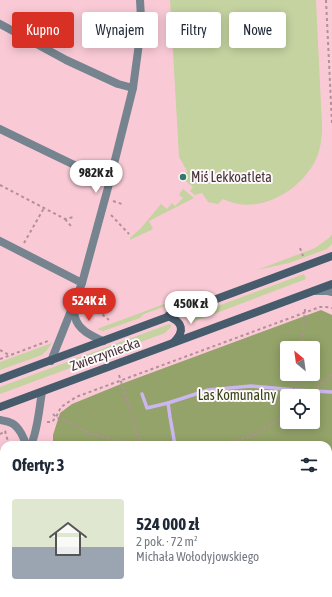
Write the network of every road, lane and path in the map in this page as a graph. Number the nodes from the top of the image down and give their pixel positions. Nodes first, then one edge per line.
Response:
1 (140, 0) edge
2 (326, 0) edge
3 (0, 24) edge
4 (133, 88) junction
5 (332, 124) edge
6 (0, 130) edge
7 (109, 184) junction
8 (0, 185) edge
9 (112, 201) dead end
10 (122, 204) dead end
11 (44, 208) junction
12 (108, 213) dead end
13 (74, 217) dead end
14 (65, 219) junction
15 (71, 226) dead end
16 (129, 234) dead end
17 (0, 241) edge
18 (20, 251) junction
19 (332, 256) edge
20 (82, 283) junction
21 (332, 284) edge
22 (315, 291) junction
23 (332, 292) edge
24 (86, 294) dead end
25 (74, 304) junction
26 (332, 308) edge
27 (305, 309) dead end
28 (305, 313) junction
29 (168, 316) junction
30 (109, 320) dead end
31 (62, 336) junction
32 (103, 341) junction
33 (303, 341) edge
34 (173, 343) junction
35 (0, 350) edge
36 (9, 355) junction
37 (0, 359) edge
38 (51, 361) junction
39 (332, 374) edge
40 (119, 376) dead end
41 (0, 379) edge
42 (120, 381) junction
43 (316, 389) edge
44 (42, 392) junction
45 (0, 407) edge
46 (53, 414) dead end
47 (56, 417) junction
48 (280, 419) edge
49 (0, 420) edge
50 (49, 422) dead end
51 (0, 434) edge
52 (8, 441) edge
53 (24, 441) edge
54 (33, 441) edge
55 (122, 441) edge
56 (139, 441) edge
57 (238, 441) edge

1 - 4 street
2 - 5 path
3 - 4 street
4 - 7 street
6 - 7 street
7 - 20 street
8 - 11 path
9 - 10 path
11 - 14 path
11 - 18 path
12 - 16 path
13 - 14 path
14 - 15 path
17 - 18 street
18 - 20 street
19 - 29 main road, Zwierzyniecka
20 - 25 street
21 - 22 main road, Zwierzyniecka
22 - 23 street
22 - 34 main road, Zwierzyniecka
24 - 30 path
25 - 31 street
25 - 32 street
26 - 28 path
27 - 28 path
28 - 33 path
28 - 42 path
29 - 32 main road, Zwierzyniecka
29 - 34 main road
31 - 36 path
31 - 38 street
32 - 38 main road, Zwierzyniecka
34 - 44 main road, Zwierzyniecka
35 - 36 path
36 - 37 path
38 - 41 main road, Zwierzyniecka
39 - 43 path
40 - 42 path
42 - 47 path
42 - 56 path
44 - 45 main road, Zwierzyniecka
44 - 54 street
46 - 47 path
47 - 50 path
47 - 55 path
48 - 57 path
49 - 53 street
51 - 52 path

